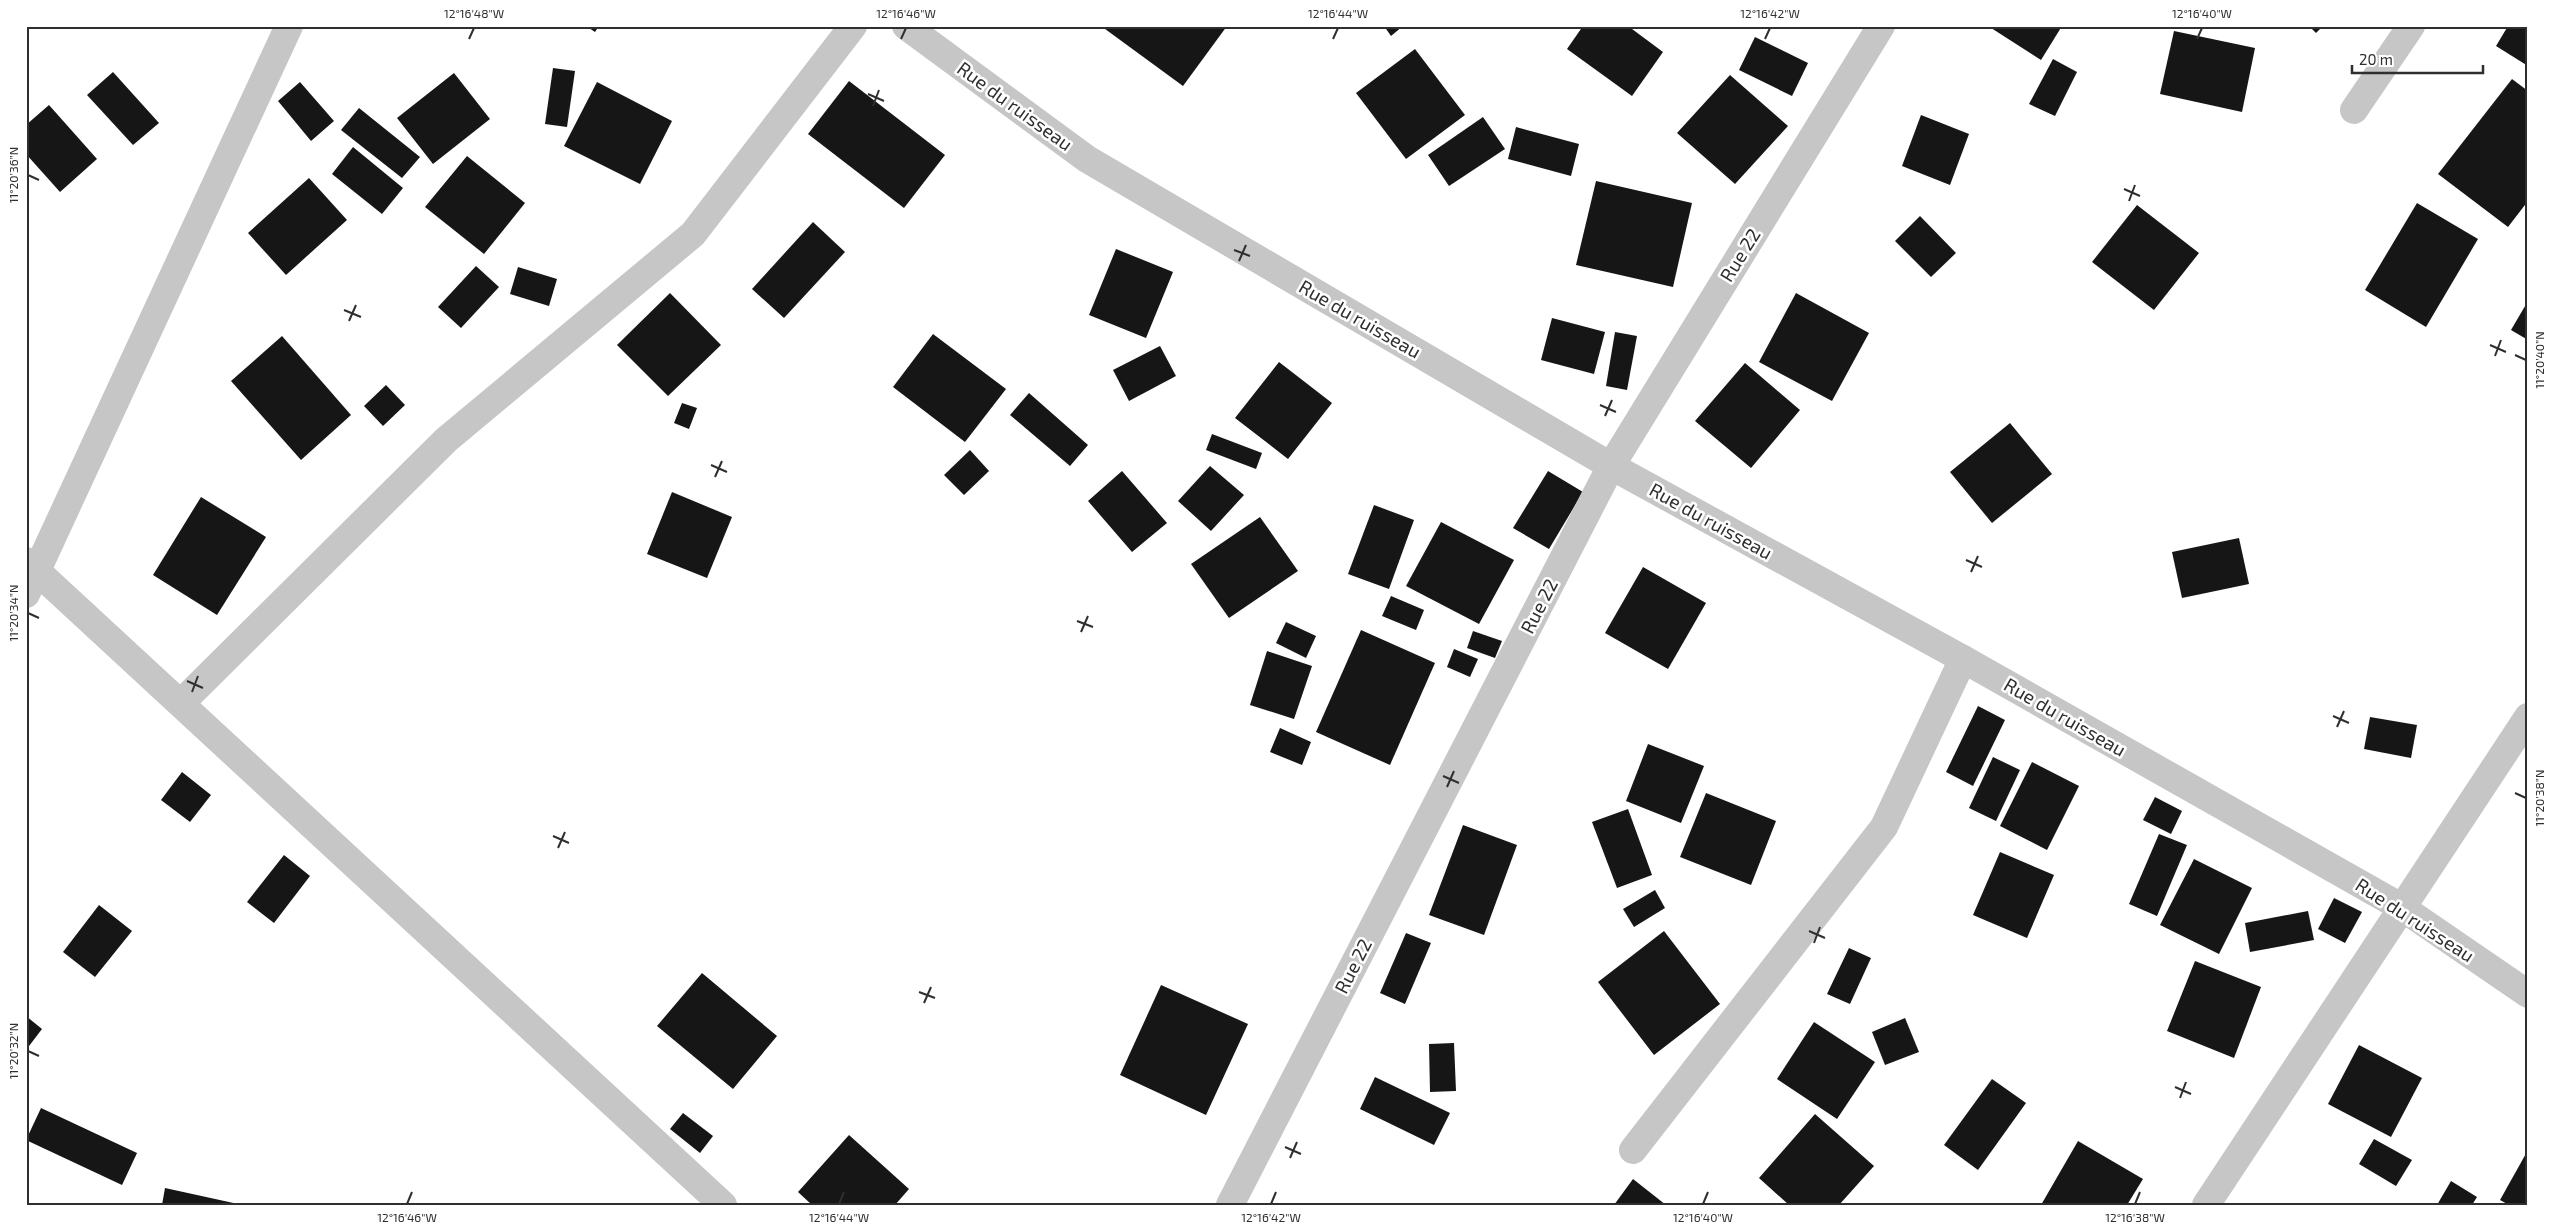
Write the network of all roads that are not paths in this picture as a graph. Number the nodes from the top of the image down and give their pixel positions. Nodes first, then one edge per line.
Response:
1 (289, 26) edge
2 (853, 26) edge
3 (906, 26) edge
4 (1881, 26) edge
5 (2411, 26) edge
6 (2354, 110) dead end
7 (1610, 466) junction
8 (30, 576) edge
9 (1963, 659) junction
10 (181, 703) junction
11 (2528, 717) edge
12 (2401, 907) junction
13 (2528, 994) edge
14 (1634, 1150) dead end
15 (723, 1205) edge
16 (1230, 1205) edge
17 (2206, 1205) edge

1 - 8 street
2 - 10 street
3 - 7 street, Rue du ruisseau
4 - 7 street, Rue 22
5 - 6 street
7 - 9 street, Rue du ruisseau
7 - 16 street, Rue 22
8 - 10 street
9 - 12 street, Rue du ruisseau
9 - 14 street
10 - 15 street
11 - 12 street
12 - 13 street, Rue du ruisseau
12 - 17 street

